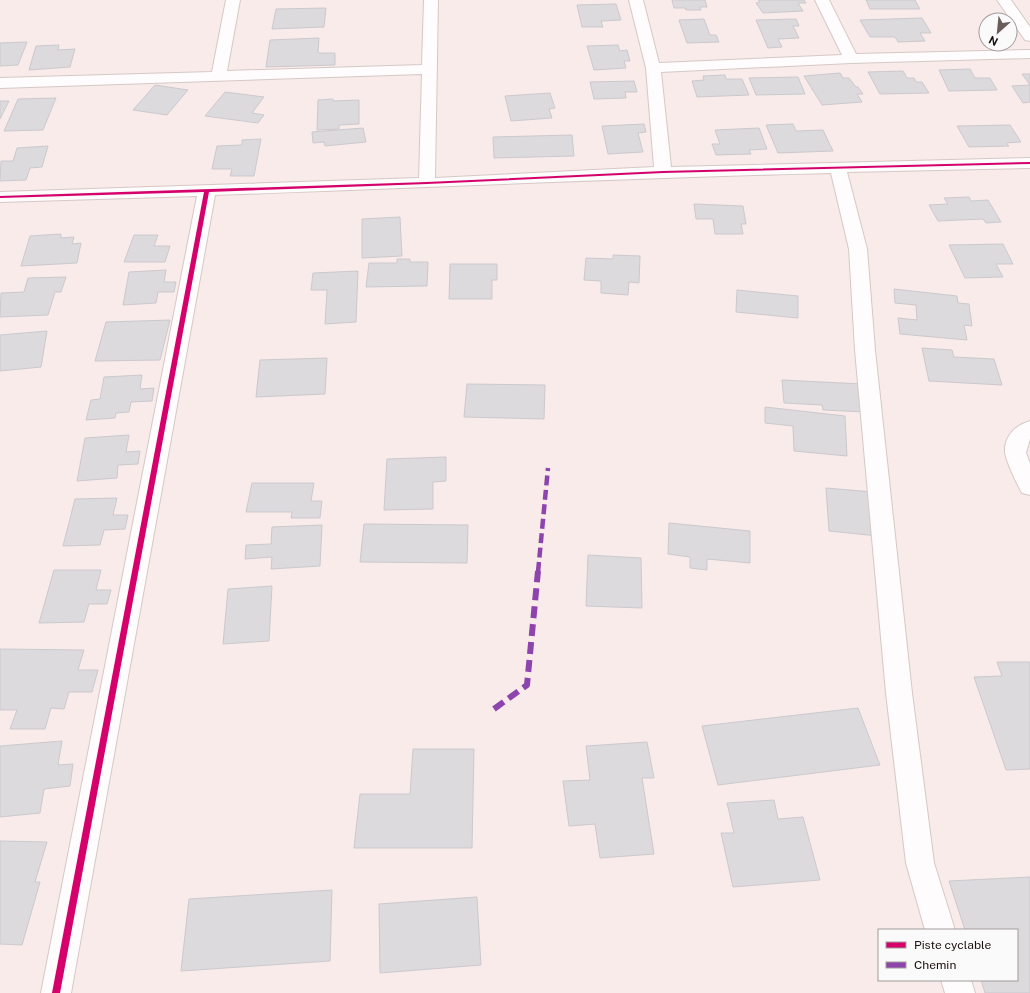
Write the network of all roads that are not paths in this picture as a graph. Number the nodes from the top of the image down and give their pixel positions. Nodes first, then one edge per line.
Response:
1 (233, 0) edge
2 (431, 0) edge
3 (636, 0) edge
4 (822, 0) edge
5 (1004, 0) edge
6 (1030, 37) edge
7 (1030, 54) edge
8 (851, 59) junction
9 (653, 68) junction
10 (429, 69) junction
11 (218, 77) junction
12 (0, 83) edge
13 (1030, 163) edge
14 (838, 168) junction
15 (664, 172) junction
16 (427, 183) junction
17 (207, 190) junction
18 (0, 197) edge
19 (1030, 428) edge
20 (1030, 487) edge
21 (940, 929) edge
22 (956, 981) edge
23 (56, 993) edge
24 (960, 993) edge

1 - 11 street
2 - 10 street
3 - 9 street
4 - 8 street
5 - 6 street
7 - 8 street
8 - 9 street
9 - 15 street
10 - 11 street
10 - 16 street
11 - 12 street
13 - 14 street
14 - 15 street
14 - 21 street
15 - 16 street
16 - 17 street
17 - 18 street
17 - 23 street
19 - 20 street
22 - 24 street

